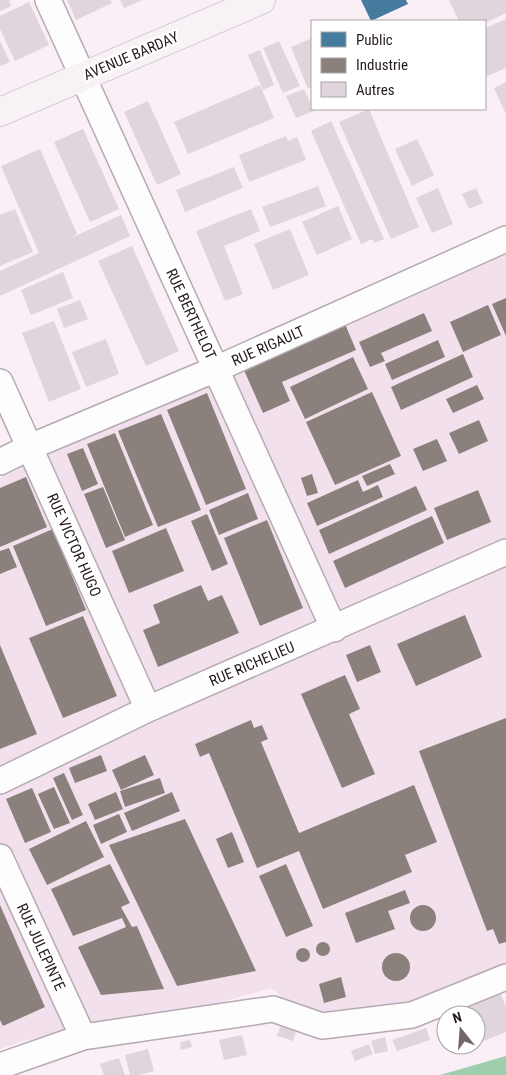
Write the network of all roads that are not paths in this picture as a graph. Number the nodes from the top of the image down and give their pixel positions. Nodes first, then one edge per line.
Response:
1 (48, 0) edge
2 (261, 0) edge
3 (83, 76) junction
4 (0, 112) edge
5 (506, 239) edge
6 (216, 369) junction
7 (0, 382) edge
8 (30, 447) junction
9 (0, 462) edge
10 (506, 552) edge
11 (334, 628) junction
12 (148, 709) junction
13 (0, 781) edge
14 (0, 857) edge
15 (506, 977) edge
16 (83, 1037) junction
17 (0, 1066) edge

1 - 3 street, RUE BERTHELOT
2 - 3 main road, AVENUE BARDAY
3 - 4 main road, AVENUE BARDAY
3 - 6 street, RUE BERTHELOT
5 - 6 street, RUE RIGAULT
6 - 8 street, RUE RIGAULT
6 - 11 street, RUE BERTHELOT
7 - 8 street, RUE VICTOR HUGO
8 - 9 street, RUE RIGAULT
8 - 12 street, RUE VICTOR HUGO
10 - 11 street, RUE RICHELIEU
11 - 12 street, RUE RICHELIEU
12 - 13 street, RUE RICHELIEU
14 - 16 street, RUE JULEPINTE
15 - 16 street
16 - 17 street

